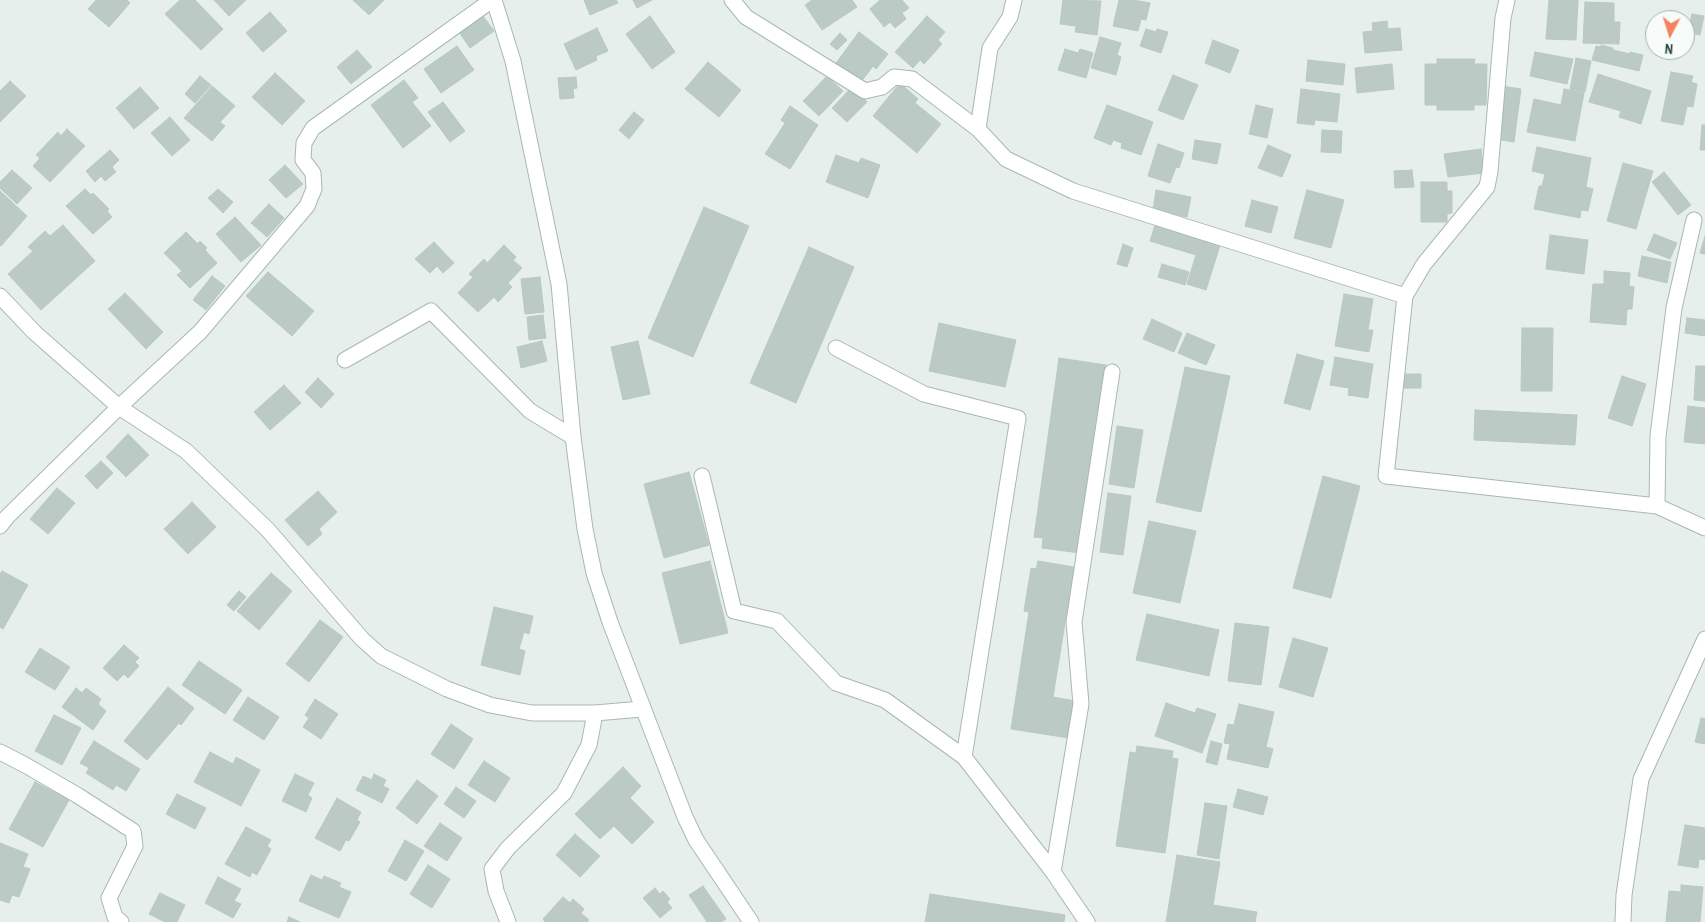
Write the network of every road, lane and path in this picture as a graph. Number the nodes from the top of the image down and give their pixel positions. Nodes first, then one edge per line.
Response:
1 (493, 0) edge
2 (732, 0) edge
3 (1014, 0) edge
4 (1507, 0) edge
5 (978, 129) junction
6 (1694, 220) dead end
7 (0, 296) edge
8 (1405, 296) junction
9 (836, 348) dead end
10 (345, 360) dead end
11 (1112, 372) dead end
12 (120, 407) junction
13 (574, 437) junction
14 (702, 476) dead end
15 (1657, 506) junction
16 (0, 526) edge
17 (1705, 528) edge
18 (1705, 639) edge
19 (642, 709) junction
20 (595, 713) junction
21 (0, 752) edge
22 (964, 757) junction
23 (1053, 872) junction
24 (121, 922) edge
25 (508, 922) edge
26 (751, 922) edge
27 (1087, 922) edge
28 (1622, 922) edge

1 - 12 street
1 - 13 street
2 - 5 street
3 - 5 street
4 - 8 street
5 - 8 street
6 - 15 street
7 - 12 street
8 - 15 street
9 - 22 street
10 - 13 street
11 - 23 street
12 - 16 street
12 - 20 street
13 - 19 street
14 - 22 street
15 - 17 street
18 - 28 street
19 - 20 street
19 - 26 street
20 - 25 street
21 - 24 street
22 - 23 street
23 - 27 street

